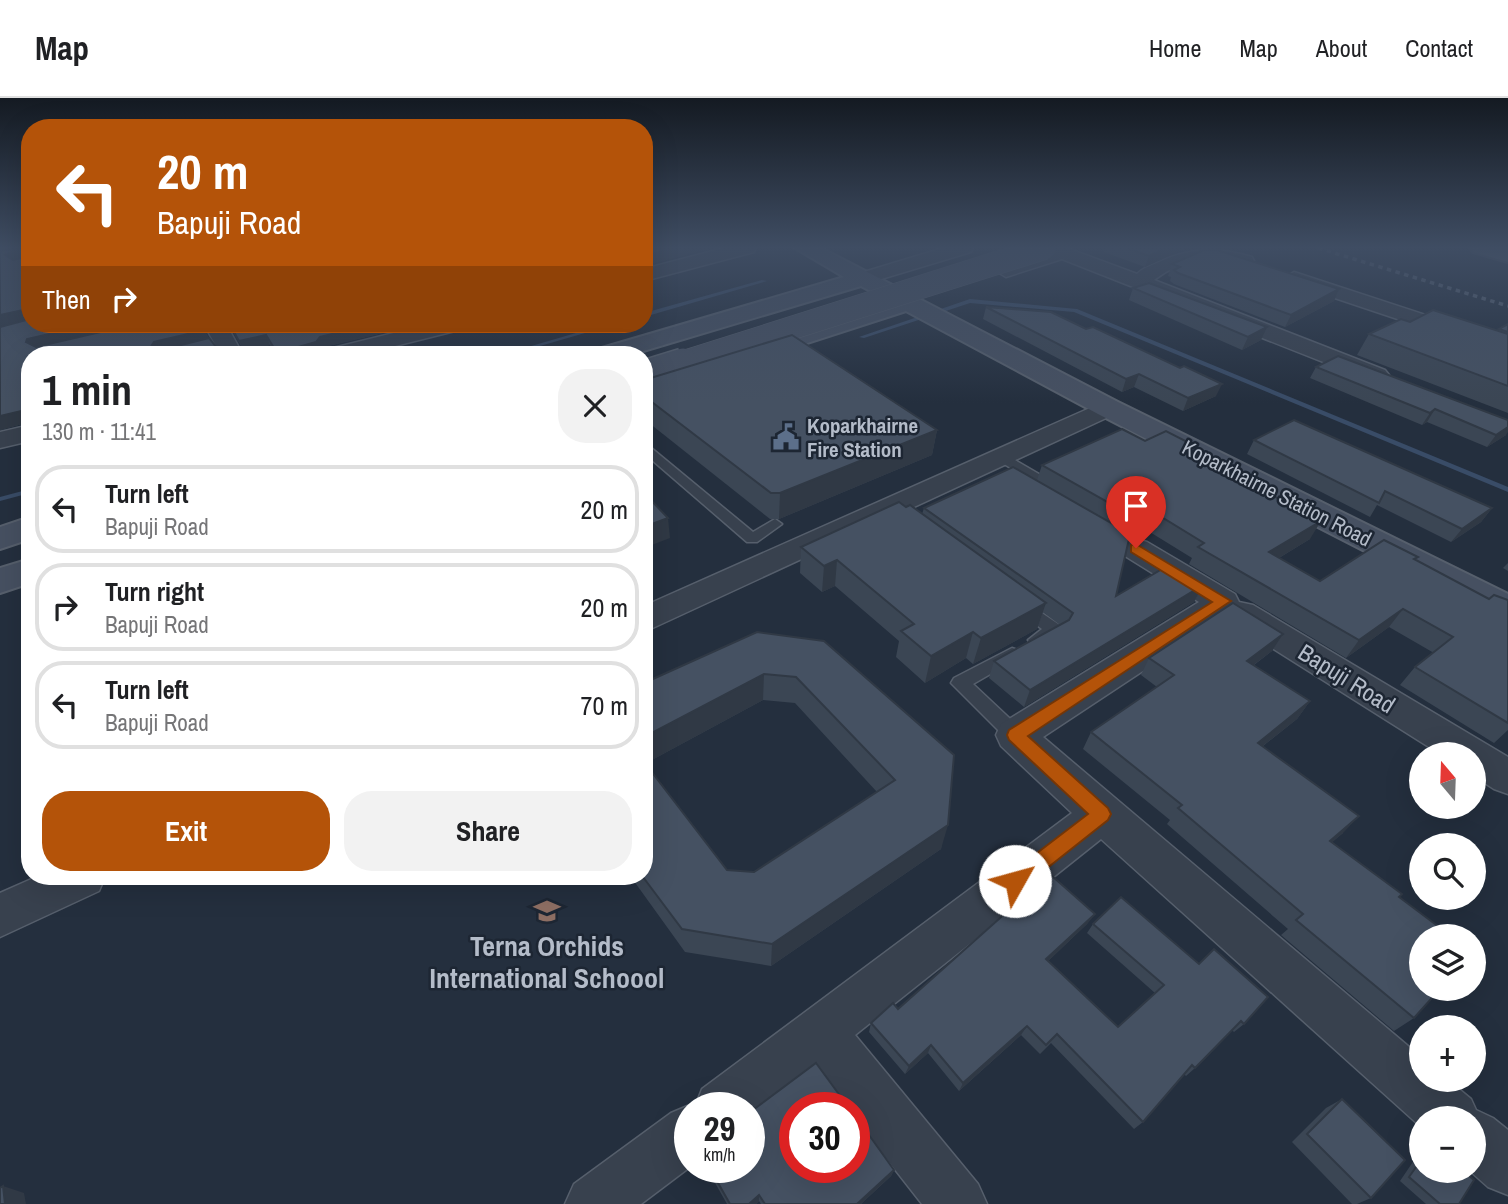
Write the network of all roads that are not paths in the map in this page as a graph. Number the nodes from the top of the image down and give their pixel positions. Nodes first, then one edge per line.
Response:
1 (791, 300) edge
2 (831, 300) edge
3 (890, 300) edge
4 (900, 300) edge
5 (942, 300) edge
6 (1186, 300) edge
7 (1360, 300) edge
8 (919, 310) junction
9 (420, 333) edge
10 (368, 346) edge
11 (634, 346) edge
12 (1508, 349) edge
13 (653, 353) edge
14 (653, 372) edge
15 (1394, 381) edge
16 (653, 385) edge
17 (1108, 408) junction
18 (21, 435) edge
19 (0, 440) edge
20 (653, 454) edge
21 (995, 459) junction
22 (1066, 502) edge
23 (775, 524) edge
24 (21, 531) edge
25 (0, 539) edge
26 (21, 543) edge
27 (1130, 545) edge
28 (0, 549) edge
29 (21, 573) edge
30 (0, 581) edge
31 (21, 586) edge
32 (0, 592) edge
33 (1011, 598) edge
34 (1223, 601) junction
35 (1508, 609) edge
36 (653, 616) edge
37 (1016, 735) junction
38 (1451, 742) edge
39 (1486, 764) edge
40 (1508, 777) edge
41 (1102, 814) junction
42 (66, 885) edge
43 (0, 915) edge
44 (820, 1033) junction
45 (742, 1092) edge
46 (1438, 1106) edge
47 (674, 1144) edge
48 (1486, 1148) edge
49 (1508, 1167) edge
50 (594, 1204) edge
51 (958, 1204) edge

1 - 11 street
2 - 13 street
3 - 14 street, bridge
4 - 8 street, Koparkhairne Station Road
5 - 8 street
6 - 15 street
7 - 12 street
8 - 16 street
8 - 17 street, Koparkhairne Station Road
9 - 10 street
17 - 21 street
17 - 35 street, Koparkhairne Station Road
18 - 19 street
20 - 23 lane
21 - 22 lane
21 - 36 street
24 - 25 street
26 - 28 street
27 - 34 street, Bapuji Road
29 - 30 street
31 - 32 street
33 - 37 lane
34 - 37 street
34 - 38 street, Bapuji Road
37 - 41 street
39 - 40 street, Bapuji Road
41 - 44 street
41 - 46 street
42 - 43 street
44 - 45 street
44 - 51 street
47 - 50 street
48 - 49 street

